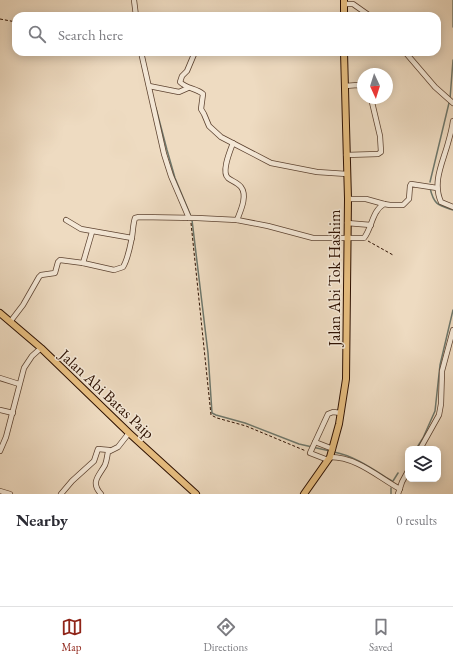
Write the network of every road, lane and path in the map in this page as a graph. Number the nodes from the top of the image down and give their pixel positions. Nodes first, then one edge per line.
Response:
1 (134, 0) edge
2 (344, 2) edge
3 (136, 12) edge
4 (364, 12) edge
5 (0, 19) edge
6 (12, 21) edge
7 (142, 56) edge
8 (193, 56) edge
9 (344, 56) edge
10 (408, 56) edge
11 (357, 85) edge
12 (149, 86) junction
13 (345, 86) junction
14 (188, 88) junction
15 (451, 101) edge
16 (372, 104) edge
17 (453, 121) edge
18 (233, 143) junction
19 (346, 155) junction
20 (347, 174) junction
21 (437, 188) junction
22 (348, 199) junction
23 (384, 204) junction
24 (453, 207) edge
25 (189, 218) junction
26 (66, 220) dead end
27 (237, 220) junction
28 (348, 223) junction
29 (371, 225) junction
30 (92, 232) junction
31 (132, 238) junction
32 (347, 238) junction
33 (364, 238) junction
34 (393, 255) dead end
35 (83, 262) junction
36 (0, 313) edge
37 (10, 322) junction
38 (453, 330) edge
39 (41, 348) junction
40 (0, 378) edge
41 (19, 384) junction
42 (0, 410) edge
43 (341, 412) junction
44 (13, 413) junction
45 (129, 433) junction
46 (315, 442) junction
47 (422, 446) edge
48 (333, 449) junction
49 (109, 450) junction
50 (0, 451) edge
51 (310, 453) junction
52 (329, 458) junction
53 (405, 476) edge
54 (0, 491) edge
55 (399, 492) edge
56 (10, 494) edge
57 (61, 494) edge
58 (101, 494) edge
59 (196, 494) edge
60 (304, 494) edge

1 - 3 street
2 - 4 street
5 - 6 path
7 - 12 street
8 - 14 street
9 - 13 main road, Jalan Abi Tok Hashim
10 - 15 street
11 - 13 street
12 - 14 street
12 - 25 street
13 - 19 main road, Jalan Abi Tok Hashim
14 - 18 street
16 - 19 street
17 - 21 street
18 - 20 street
18 - 27 street
19 - 20 main road, Jalan Abi Tok Hashim
20 - 22 main road, Jalan Abi Tok Hashim
21 - 23 street
21 - 24 street
22 - 23 street
22 - 28 main road, Jalan Abi Tok Hashim
23 - 29 street
25 - 27 street
25 - 31 street
25 - 51 path
26 - 30 street
27 - 32 street
28 - 29 street
28 - 32 main road, Jalan Abi Tok Hashim
29 - 33 street
30 - 31 street
30 - 35 street
31 - 35 street
32 - 33 street
32 - 43 main road, Jalan Abi Tok Hashim
33 - 34 path
35 - 37 street
36 - 37 main road, Jalan Abi Batas Paip
37 - 39 main road, Jalan Abi Batas Paip
38 - 47 street
39 - 41 street
39 - 45 main road, Jalan Abi Batas Paip
40 - 41 street
41 - 44 street
42 - 44 street
43 - 46 street
43 - 48 main road, Jalan Abi Tok Hashim
44 - 50 street
45 - 49 street
45 - 59 main road, Jalan Abi Batas Paip
46 - 48 street
46 - 51 street
48 - 52 main road, Jalan Abi Tok Hashim
49 - 57 street
49 - 58 street
51 - 52 street
52 - 55 street
52 - 60 main road, Jalan Abi Tok Hashim
53 - 55 street
54 - 56 street

